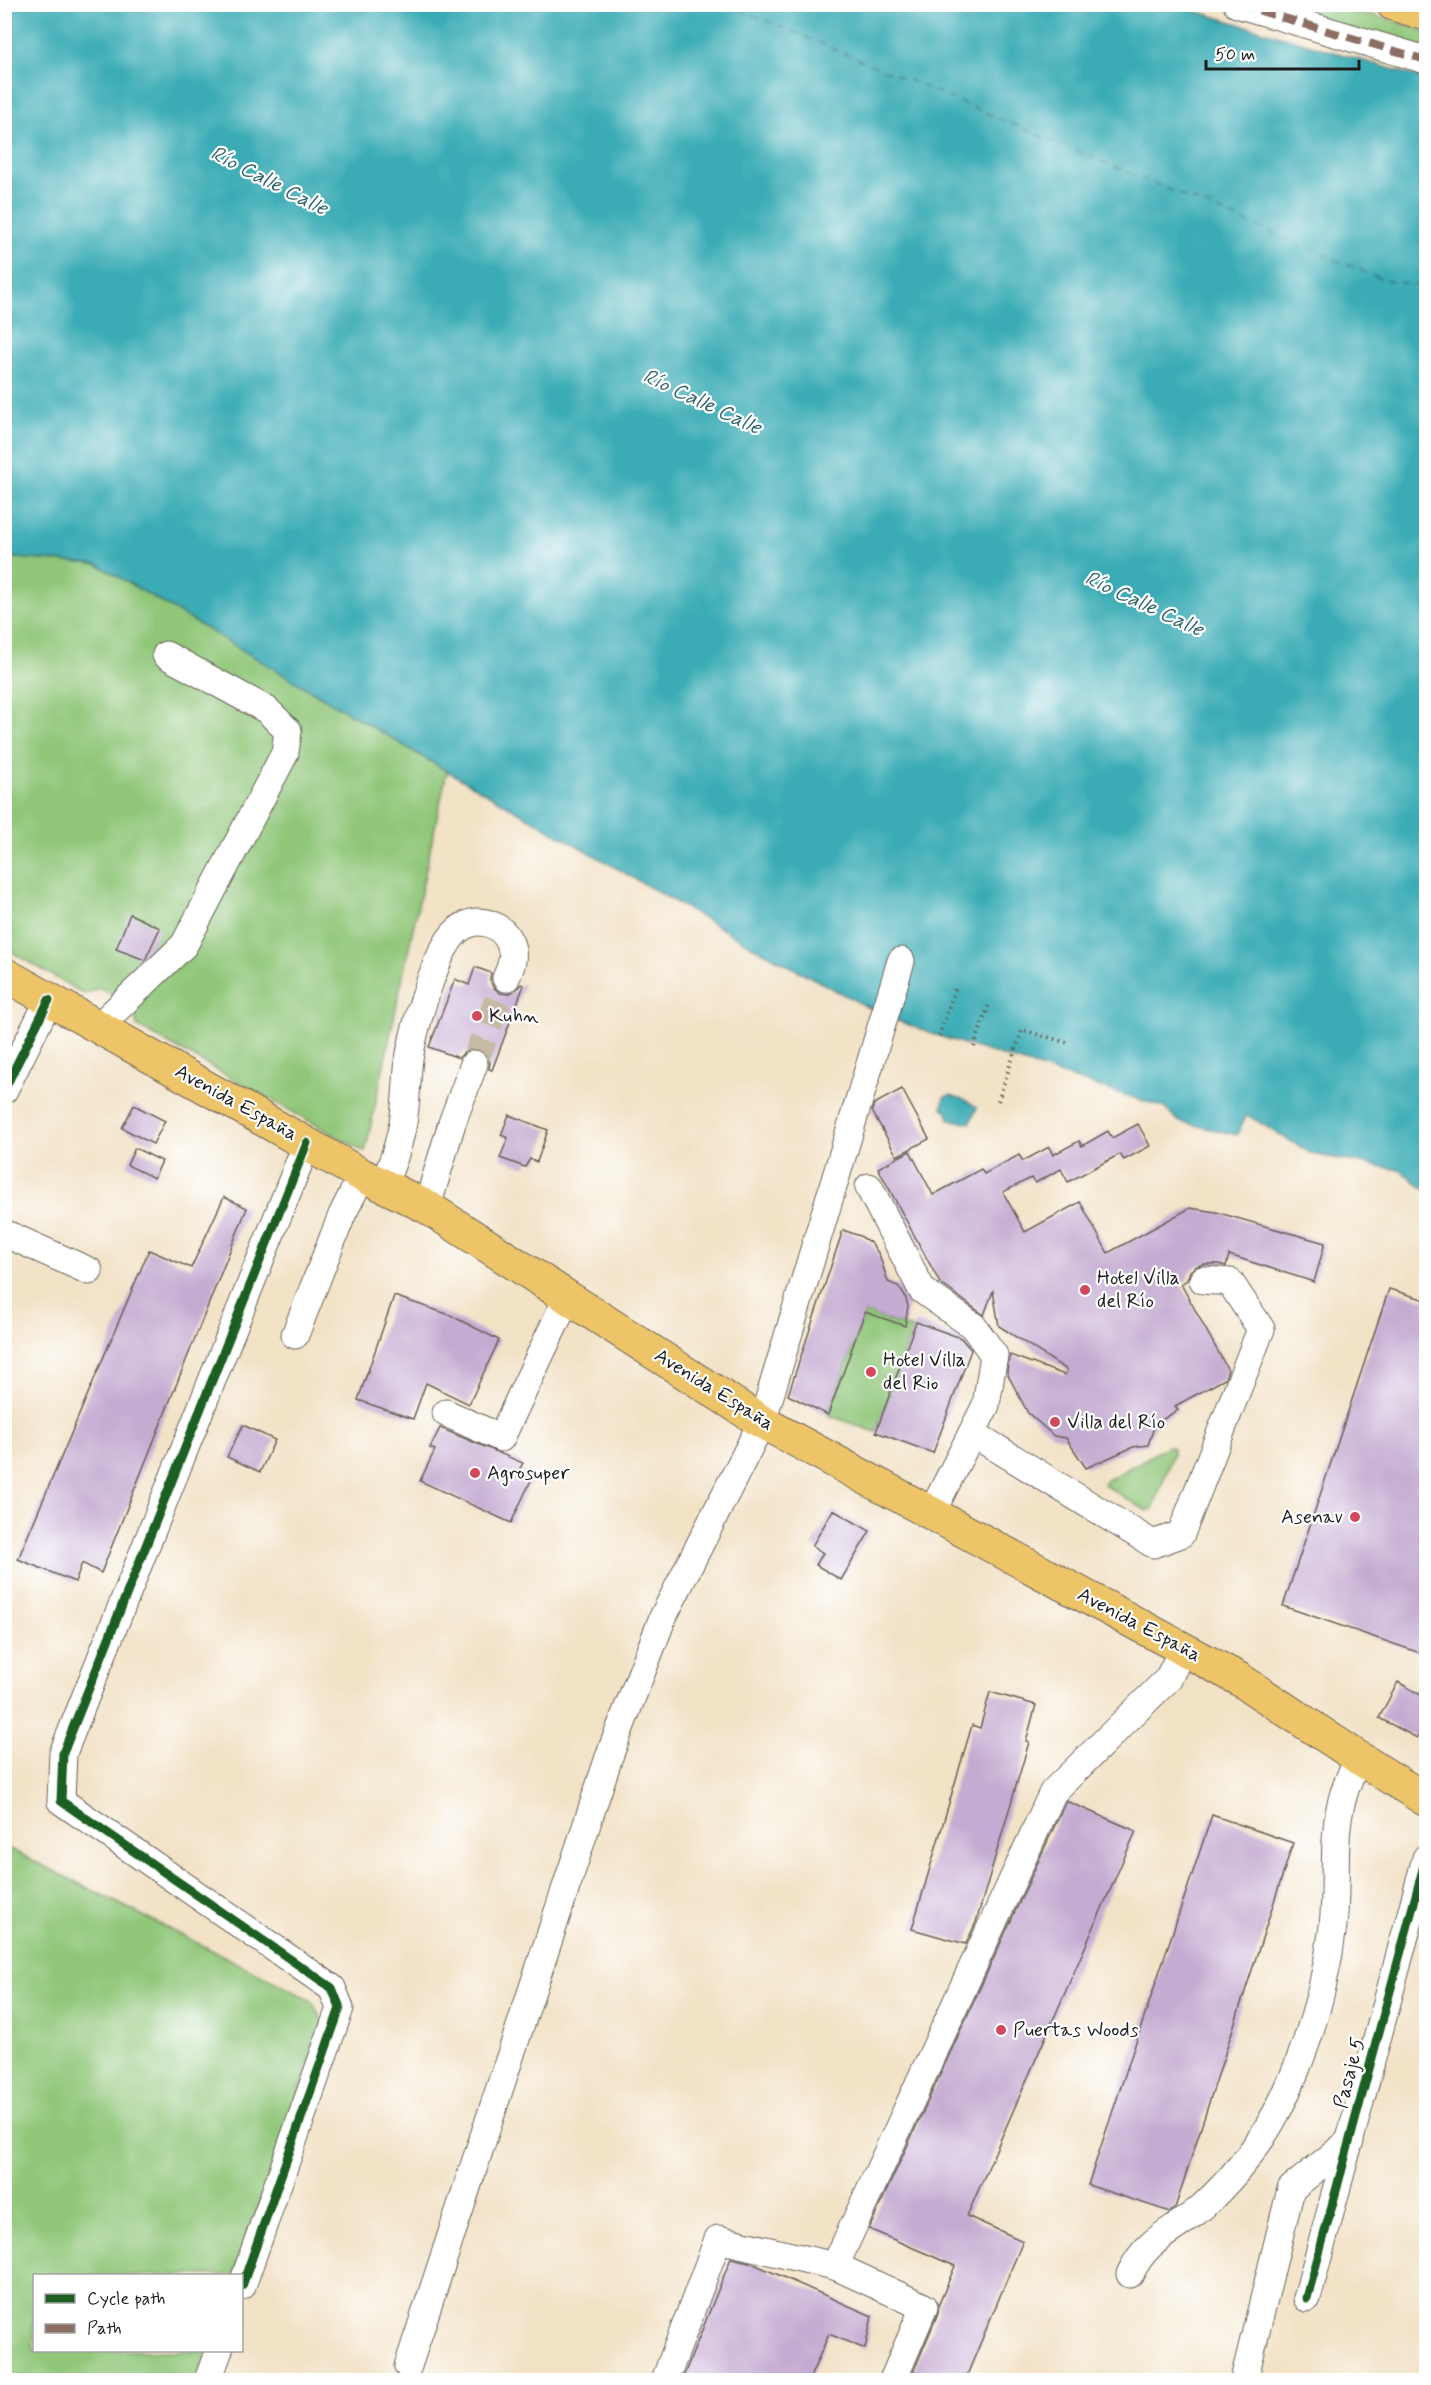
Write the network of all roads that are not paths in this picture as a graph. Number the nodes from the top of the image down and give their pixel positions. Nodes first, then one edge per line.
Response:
1 (1237, 4) edge
2 (1393, 4) edge
3 (1426, 14) edge
4 (1426, 60) edge
5 (166, 655) dead end
6 (901, 961) dead end
7 (506, 978) tunnel mouth
8 (7, 982) edge
9 (49, 1000) junction
10 (98, 1027) junction
11 (474, 1064) tunnel mouth
12 (4, 1090) edge
13 (307, 1143) junction
14 (372, 1180) junction
15 (869, 1187) dead end
16 (428, 1207) junction
17 (4, 1233) edge
18 (89, 1271) dead end
19 (1203, 1280) dead end
20 (567, 1298) junction
21 (295, 1335) dead end
22 (446, 1413) dead end
23 (762, 1422) junction
24 (972, 1433) junction
25 (931, 1514) junction
26 (1183, 1649) junction
27 (1359, 1758) junction
28 (1426, 1800) edge
29 (1426, 1858) edge
30 (1350, 2140) junction
31 (835, 2266) junction
32 (1130, 2274) dead end
33 (243, 2283) edge
34 (1307, 2298) dead end
35 (218, 2352) edge
36 (408, 2366) dead end
37 (208, 2380) edge
38 (665, 2380) edge
39 (893, 2380) edge
40 (1244, 2380) edge

1 - 4 street
2 - 3 main road
5 - 10 street
6 - 23 street
7 - 14 street
8 - 9 main road, Avenida España
9 - 10 main road, Avenida España
9 - 12 street
10 - 13 main road, Avenida España
11 - 16 street
13 - 14 main road, Avenida España
13 - 33 street
14 - 16 main road, Avenida España
14 - 21 street
15 - 24 street
16 - 20 main road, Avenida España
17 - 18 street
19 - 24 street
20 - 22 street
20 - 23 main road, Avenida España
23 - 25 main road, Avenida España
23 - 36 street
24 - 25 street
25 - 26 main road, Avenida España
26 - 27 main road, Avenida España
26 - 31 street
27 - 28 main road, Avenida España
27 - 32 street
29 - 30 street, Pasaje 5
30 - 34 street, Pasaje 5
30 - 40 street
31 - 38 street
31 - 39 street
35 - 37 street

